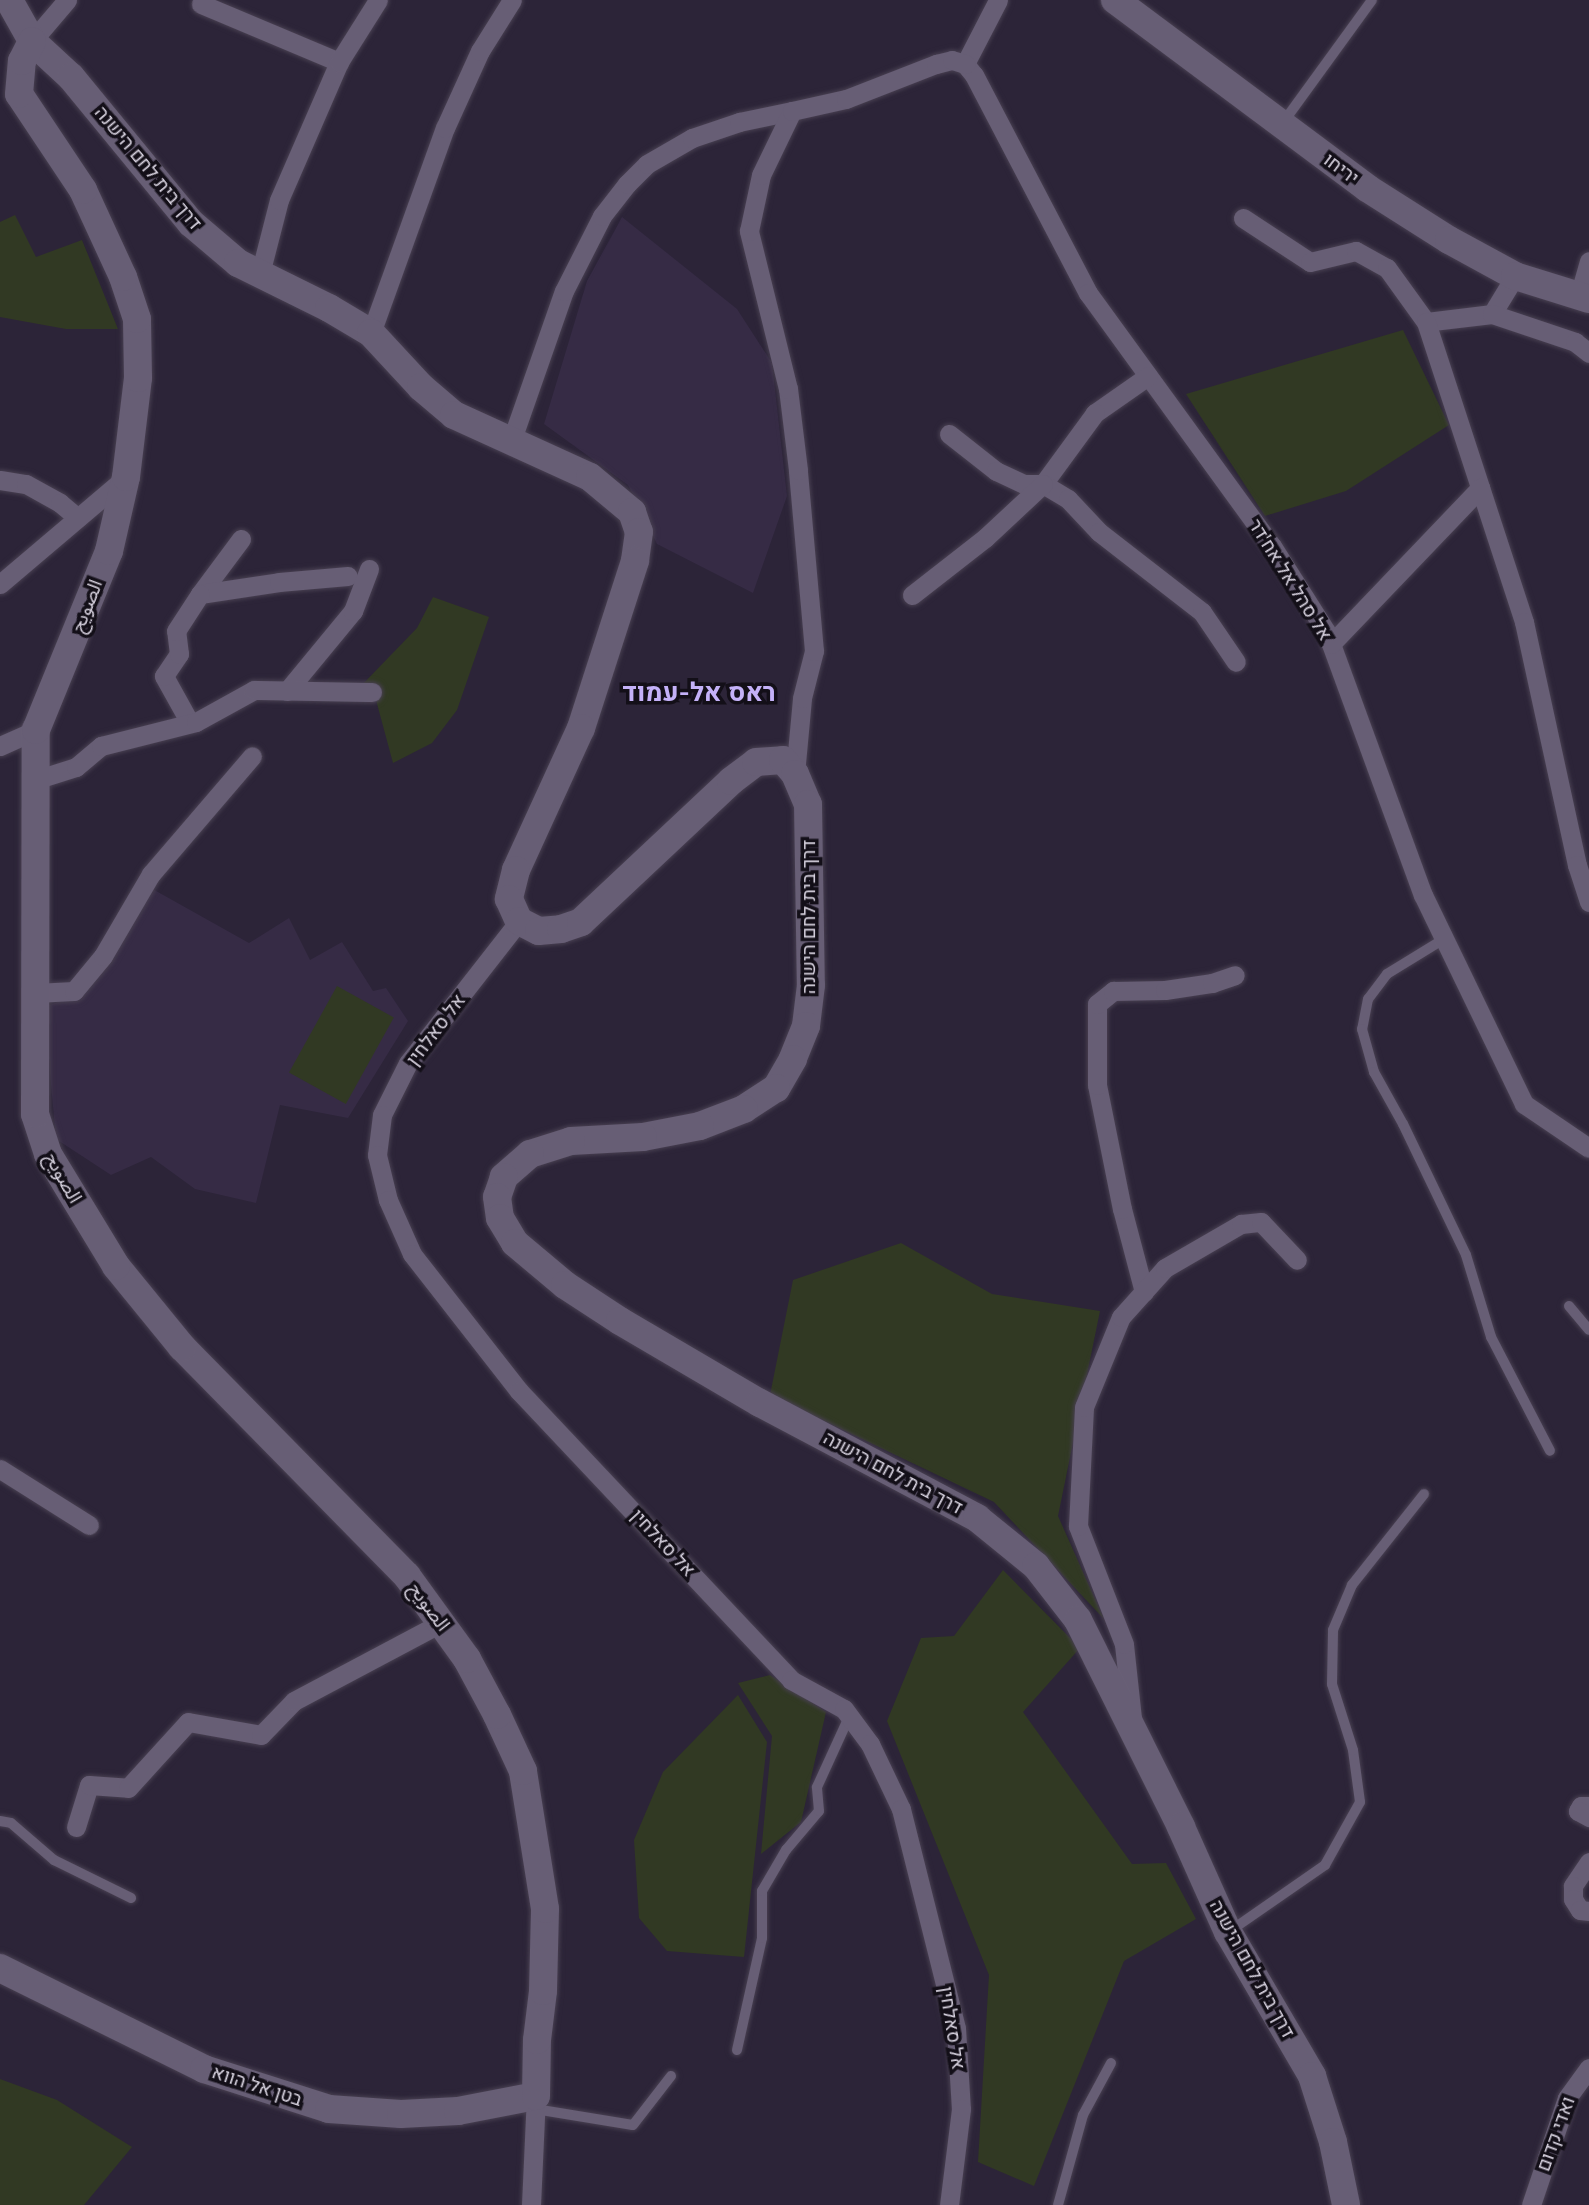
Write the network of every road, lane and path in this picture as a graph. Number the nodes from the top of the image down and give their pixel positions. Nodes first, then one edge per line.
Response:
1 (9, 0) edge
2 (67, 0) edge
3 (378, 0) edge
4 (512, 0) edge
5 (998, 0) edge
6 (1115, 0) edge
7 (1371, 0) edge
8 (201, 4) dead end
9 (32, 41) junction
10 (339, 62) junction
11 (965, 64) junction
12 (792, 111) junction
13 (1281, 124) junction
14 (1243, 218) dead end
15 (1589, 261) edge
16 (260, 274) junction
17 (1516, 276) junction
18 (1584, 298) edge
19 (1492, 314) junction
20 (1426, 322) junction
21 (371, 333) junction
22 (1589, 353) edge
23 (1148, 376) junction
24 (948, 434) dead end
25 (511, 442) junction
26 (126, 477) junction
27 (0, 480) edge
28 (1043, 484) junction
29 (1480, 488) junction
30 (78, 518) junction
31 (242, 539) dead end
32 (369, 569) dead end
33 (348, 576) dead end
34 (0, 584) edge
35 (200, 594) junction
36 (912, 595) dead end
37 (1331, 644) junction
38 (1236, 662) dead end
39 (287, 691) junction
40 (372, 692) dead end
41 (190, 723) junction
42 (36, 730) junction
43 (0, 746) edge
44 (252, 756) dead end
45 (795, 774) junction
46 (35, 780) junction
47 (1589, 902) edge
48 (519, 921) junction
49 (1444, 939) junction
50 (1235, 975) dead end
51 (35, 993) junction
52 (1589, 1148) edge
53 (1297, 1260) dead end
54 (1144, 1292) junction
55 (1569, 1306) dead end
56 (1589, 1330) edge
57 (1550, 1451) dead end
58 (0, 1469) edge
59 (1424, 1494) dead end
60 (89, 1525) dead end
61 (441, 1623) junction
62 (849, 1716) junction
63 (1133, 1732) junction
64 (1589, 1806) edge
65 (1589, 1817) edge
66 (0, 1821) edge
67 (76, 1827) dead end
68 (1589, 1862) edge
69 (131, 1898) dead end
70 (1589, 1911) edge
71 (1228, 1932) junction
72 (0, 1968) edge
73 (737, 2050) dead end
74 (1111, 2063) dead end
75 (1589, 2068) edge
76 (671, 2076) dead end
77 (536, 2102) junction
78 (531, 2205) edge
79 (949, 2205) edge
80 (1058, 2205) edge
81 (1346, 2205) edge
82 (1531, 2205) edge

1 - 9 street, דרך בית לחם הישנה
2 - 9 street
3 - 10 street
4 - 21 street
5 - 11 street
6 - 13 street, יריחו
7 - 13 lane
8 - 10 street
9 - 16 street, דרך בית לחם הישנה
9 - 26 street, الصويح
10 - 16 street
11 - 12 street
11 - 23 street, אל סהל אל אח'דר
12 - 25 street
12 - 45 street
13 - 17 street, יריחו
14 - 20 street
15 - 18 street
16 - 21 street, דרך בית לחם הישנה
17 - 18 street, יריחו
17 - 19 street
19 - 20 street
19 - 22 street
20 - 29 street
21 - 25 street, דרך בית לחם הישנה
23 - 28 street
23 - 37 street, אל סהל אל אח'דר
24 - 28 street
25 - 48 street, דרך בית לחם הישנה
26 - 30 street
26 - 42 street, الصويح
27 - 30 street
28 - 36 street
28 - 38 street
29 - 37 street
29 - 47 street
30 - 34 street
31 - 35 street
32 - 39 street
33 - 35 street
35 - 41 street
37 - 49 street, אל סהל אל אח'דר
39 - 40 street
39 - 41 street
41 - 46 street
42 - 43 street
42 - 46 street, الصويح
44 - 51 street
45 - 48 street
45 - 63 street, דרך בית לחם הישנה
46 - 51 street, الصويح
48 - 62 street, אל סאלחין
49 - 52 street, אל סהל אל אח'דר
49 - 57 lane
50 - 54 street
51 - 61 street, الصويح
53 - 54 street
54 - 63 street
55 - 56 lane
58 - 60 street
59 - 71 lane
61 - 67 street
61 - 77 street, الصويح
62 - 73 lane
62 - 79 street, אל סאלחין
63 - 71 street, דרך בית לחם הישנה
64 - 65 street
66 - 69 lane
68 - 70 street
71 - 81 street, דרך בית לחם הישנה
72 - 77 street, בטן אל הווא
74 - 80 lane
75 - 82 street, ואדי קדום
76 - 77 lane
77 - 78 street, الصويح

